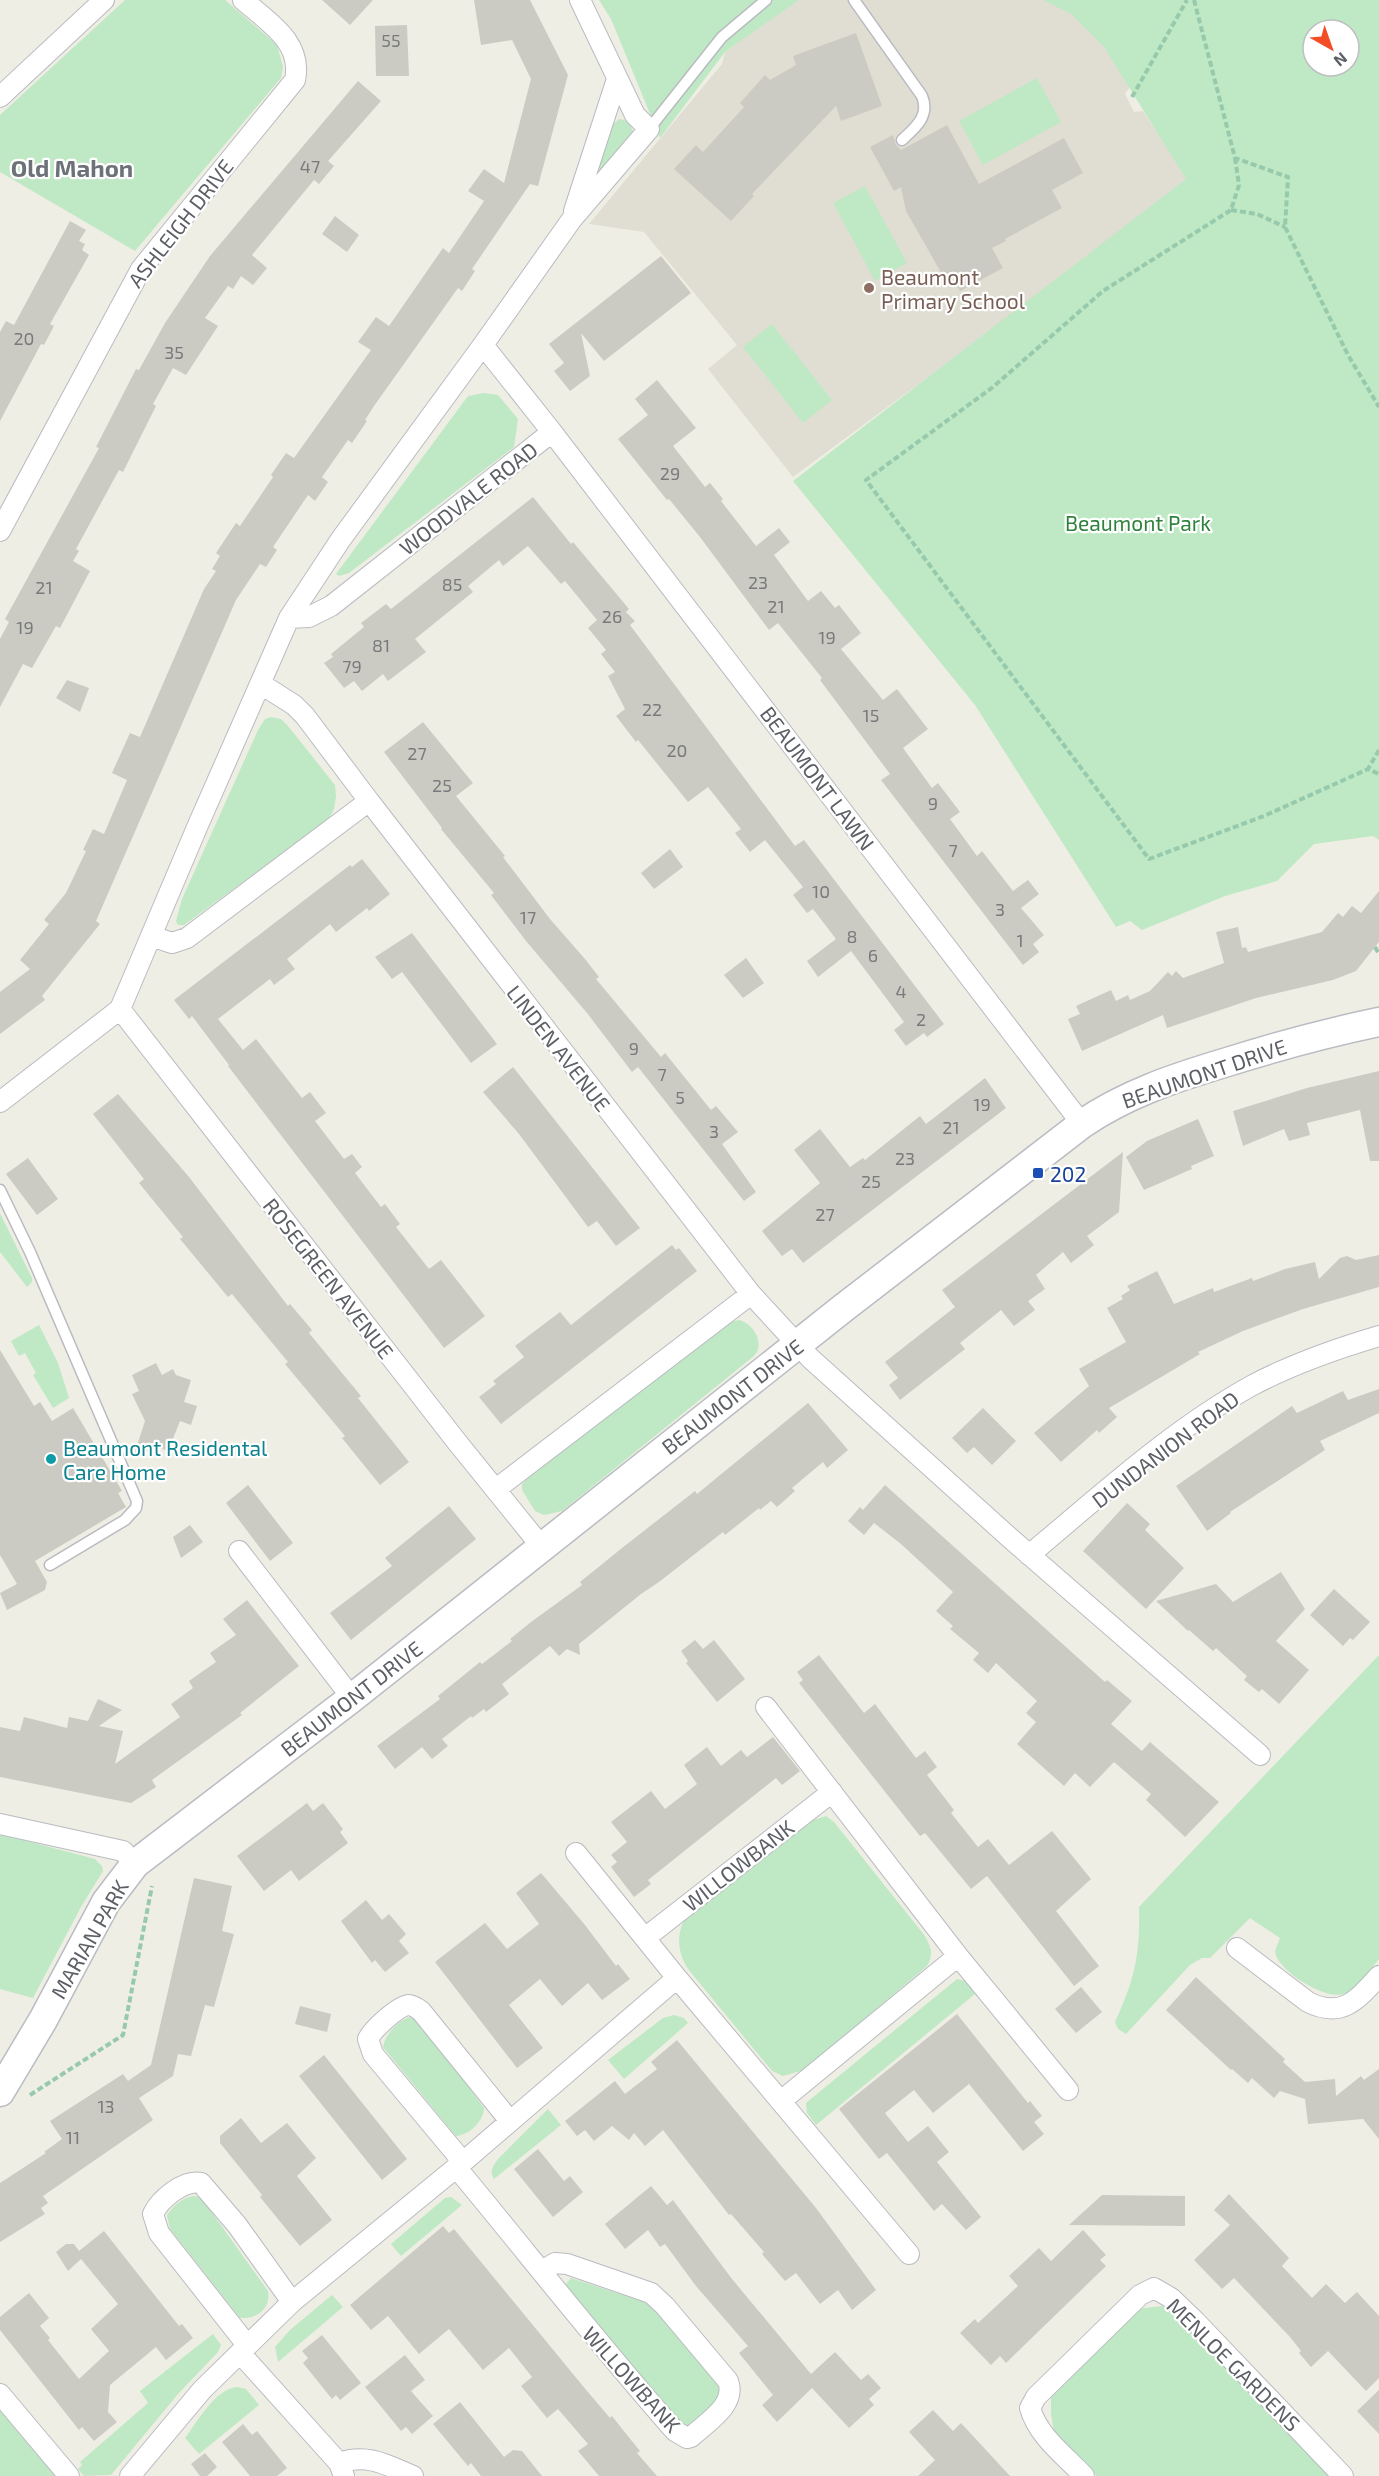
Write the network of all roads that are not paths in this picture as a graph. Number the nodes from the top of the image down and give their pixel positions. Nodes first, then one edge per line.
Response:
1 (104, 0) edge
2 (243, 0) edge
3 (580, 0) edge
4 (766, 0) edge
5 (854, 0) edge
6 (617, 79) junction
7 (0, 97) edge
8 (649, 129) junction
9 (902, 140) dead end
10 (572, 219) junction
11 (483, 345) junction
12 (552, 432) junction
13 (0, 531) edge
14 (289, 618) junction
15 (261, 684) junction
16 (369, 801) junction
17 (151, 936) junction
18 (120, 1009) junction
19 (1379, 1022) edge
20 (0, 1102) edge
21 (1082, 1124) junction
22 (0, 1190) edge
23 (751, 1294) junction
24 (1379, 1336) edge
25 (798, 1344) junction
26 (496, 1489) junction
27 (541, 1546) junction
28 (239, 1551) dead end
29 (1029, 1555) junction
30 (50, 1565) dead end
31 (352, 1698) junction
32 (766, 1707) dead end
33 (1260, 1755) dead end
34 (832, 1792) junction
35 (0, 1824) edge
36 (576, 1853) dead end
37 (143, 1872) junction
38 (645, 1938) junction
39 (1237, 1947) dead end
40 (958, 1956) junction
41 (1379, 1976) edge
42 (677, 1978) junction
43 (8, 2084) edge
44 (1068, 2090) dead end
45 (781, 2101) junction
46 (510, 2121) junction
47 (460, 2165) junction
48 (909, 2254) dead end
49 (542, 2271) junction
50 (292, 2302) junction
51 (243, 2349) junction
52 (0, 2394) edge
53 (341, 2469) edge
54 (69, 2476) edge
55 (130, 2476) edge
56 (413, 2476) edge
57 (1084, 2476) edge
58 (1343, 2476) edge

1 - 7 street
2 - 13 street, ASHLEIGH DRIVE
3 - 6 street
4 - 8 lane
5 - 9 lane
6 - 8 street
6 - 10 street
8 - 10 street
10 - 11 street
11 - 12 street, WOODVALE ROAD
11 - 14 street
12 - 14 street, WOODVALE ROAD
12 - 21 street, BEAUMONT LAWN
14 - 15 street
15 - 16 street
15 - 17 street
16 - 17 street
16 - 23 street, LINDEN AVENUE
17 - 18 street
18 - 20 street
18 - 26 street, ROSEGREEN AVENUE
19 - 21 street, BEAUMONT DRIVE
21 - 25 street, BEAUMONT DRIVE
22 - 30 lane
23 - 25 street, LINDEN AVENUE
23 - 26 street
24 - 29 street, DUNDANION ROAD
25 - 27 street, BEAUMONT DRIVE
25 - 29 street, LINDEN AVENUE
26 - 27 street, ROSEGREEN AVENUE
27 - 31 street, BEAUMONT DRIVE
28 - 31 street
29 - 33 street, LINDEN AVENUE
31 - 37 street, BEAUMONT DRIVE
32 - 34 street
34 - 38 street, WILLOWBANK
34 - 40 street
35 - 37 street, MARIAN PARK
36 - 38 street
37 - 43 street, MARIAN PARK
38 - 42 street
39 - 41 street
40 - 44 street
40 - 45 street
42 - 45 street
42 - 46 street
45 - 48 street
46 - 47 street
46 - 47 street, WILLOWBANK
47 - 49 street, WILLOWBANK
47 - 50 street
49 - 49 street, WILLOWBANK
50 - 51 street
50 - 51 street
51 - 53 street
51 - 55 street
52 - 54 street
53 - 56 street
57 - 58 street, MENLOE GARDENS

